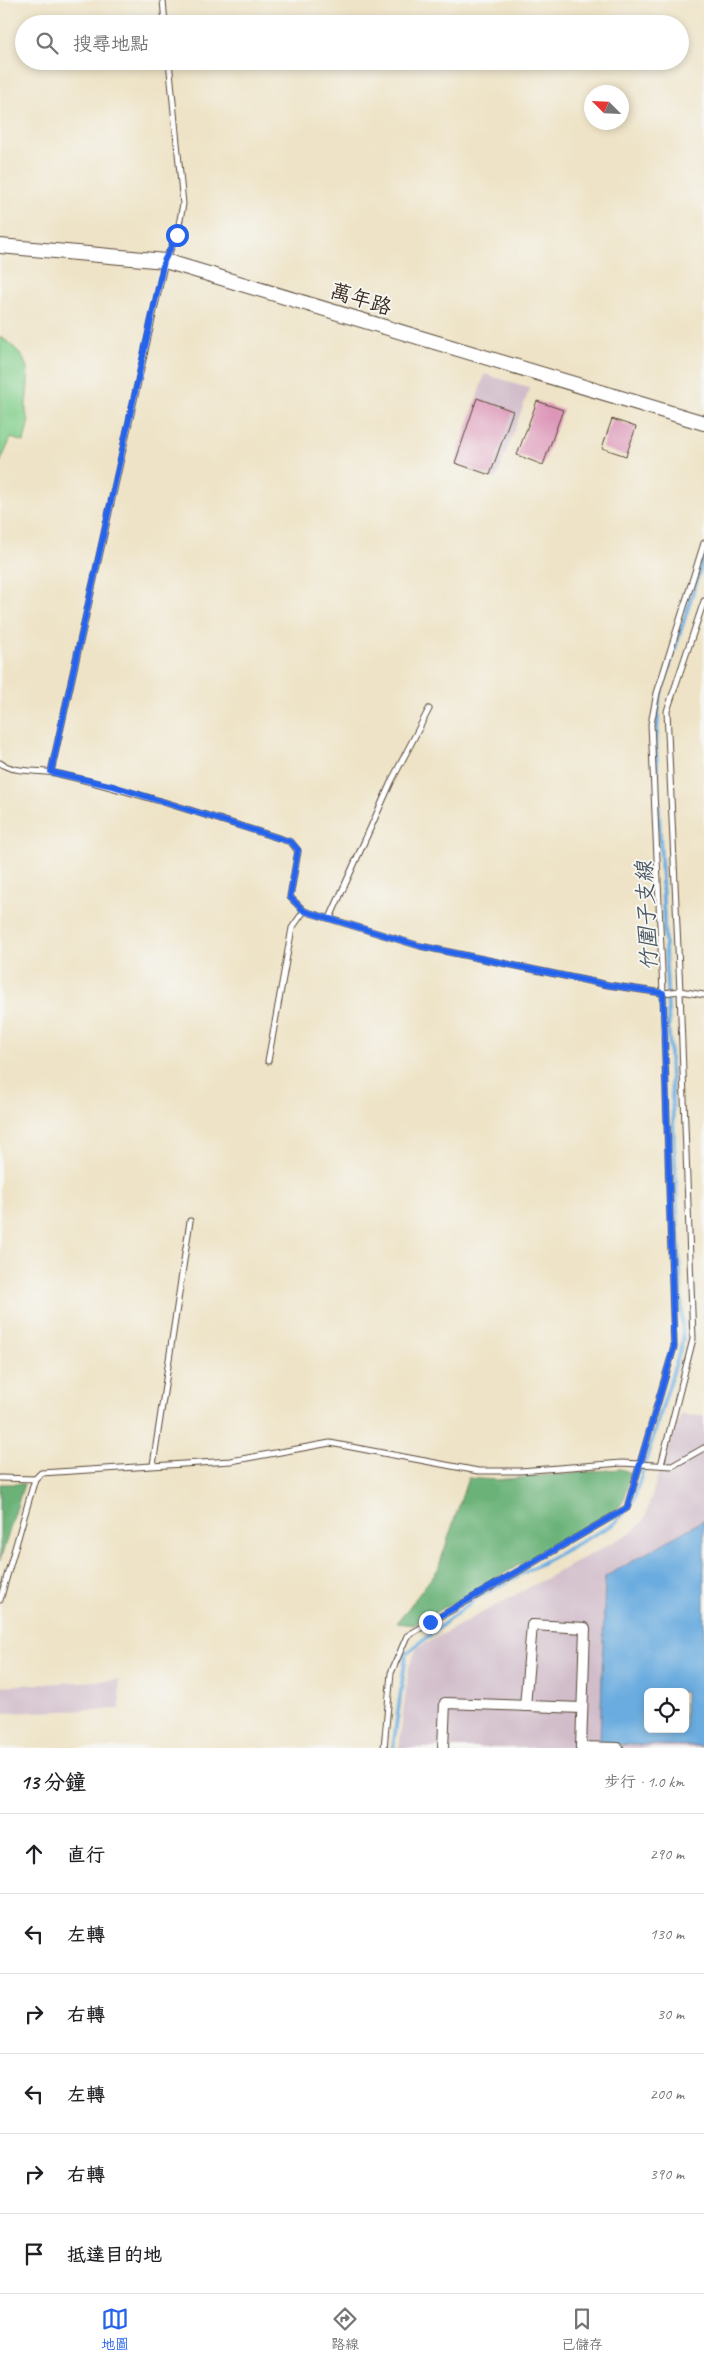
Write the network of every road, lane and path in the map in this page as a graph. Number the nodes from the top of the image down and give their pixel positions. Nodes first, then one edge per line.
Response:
1 (163, 0) edge
2 (164, 15) edge
3 (170, 70) edge
4 (0, 246) edge
5 (164, 261) junction
6 (704, 423) edge
7 (704, 543) edge
8 (704, 601) edge
9 (429, 709) dead end
10 (0, 763) edge
11 (51, 772) junction
12 (304, 911) junction
13 (330, 918) junction
14 (680, 991) junction
15 (663, 993) junction
16 (704, 996) edge
17 (268, 1061) dead end
18 (190, 1221) dead end
19 (704, 1448) edge
20 (638, 1464) junction
21 (153, 1465) junction
22 (661, 1465) junction
23 (0, 1478) edge
24 (35, 1479) junction
25 (0, 1600) edge
26 (525, 1706) junction
27 (582, 1708) junction
28 (581, 1747) edge
29 (384, 1748) edge
30 (443, 1748) edge
31 (618, 1748) edge

1 - 2 lane
3 - 5 lane
4 - 5 street, 萬年路
5 - 6 street, 萬年路
5 - 11 lane
7 - 15 lane
8 - 14 lane
9 - 13 lane
10 - 11 lane
11 - 12 lane
12 - 13 lane
12 - 17 lane
13 - 15 lane
14 - 15 lane
14 - 16 lane
14 - 22 lane
15 - 20 lane
18 - 21 lane
19 - 22 lane
20 - 21 lane
20 - 22 lane
20 - 29 lane
21 - 24 lane
23 - 24 lane
24 - 25 lane
26 - 27 street
26 - 27 street
26 - 30 street
27 - 28 street
28 - 31 street

